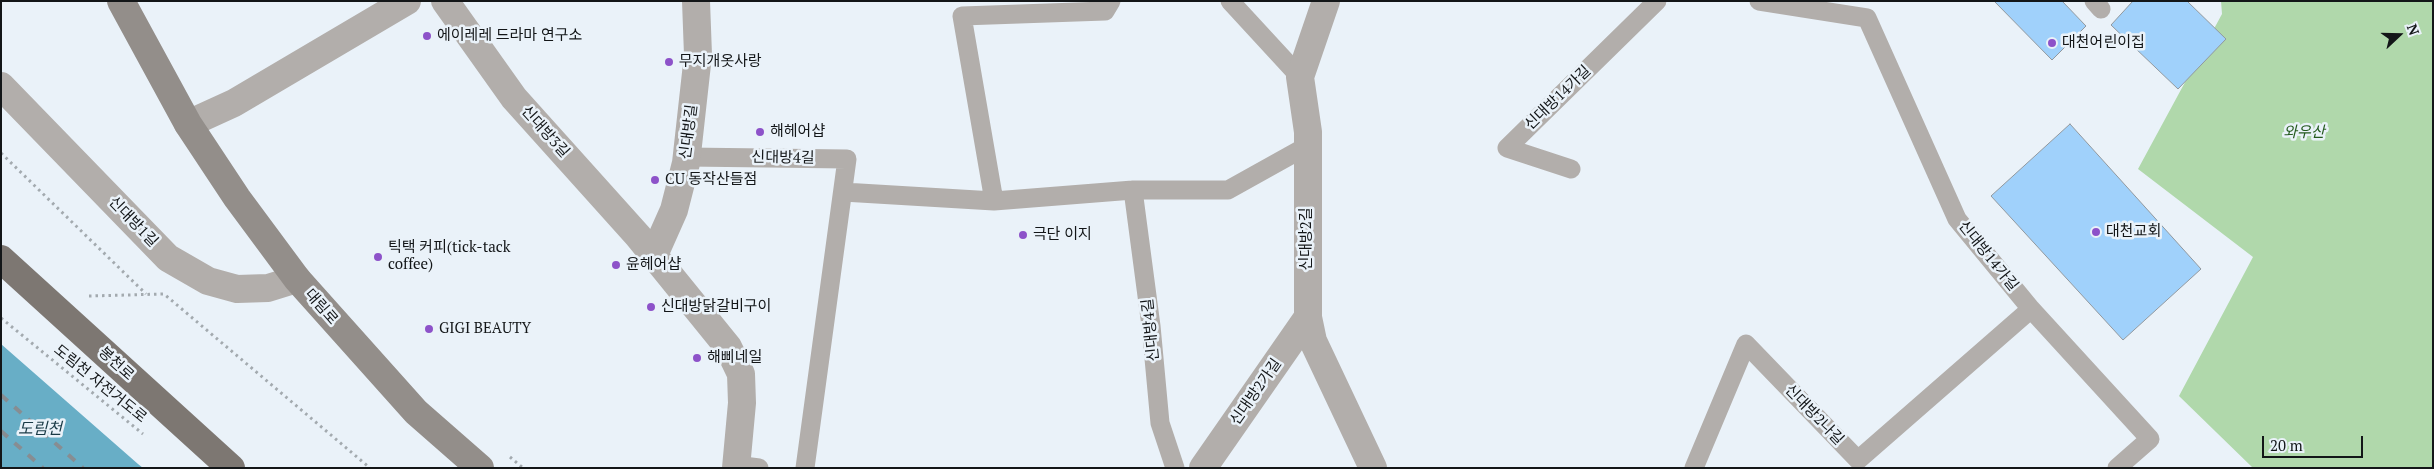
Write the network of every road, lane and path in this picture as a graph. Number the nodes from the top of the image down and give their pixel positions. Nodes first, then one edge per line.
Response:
1 (121, 1) edge
2 (407, 1) edge
3 (445, 1) edge
4 (696, 1) edge
5 (1111, 1) edge
6 (1230, 1) edge
7 (1326, 1) edge
8 (1657, 1) edge
9 (1759, 1) edge
10 (1300, 77) junction
11 (1, 86) edge
12 (188, 124) junction
13 (1307, 146) junction
14 (1, 153) edge
15 (687, 157) junction
16 (1571, 169) dead end
17 (1133, 190) junction
18 (843, 192) junction
19 (994, 201) junction
20 (654, 255) junction
21 (1, 259) edge
22 (297, 279) junction
23 (146, 294) junction
24 (88, 296) dead end
25 (2031, 309) junction
26 (1308, 317) junction
27 (1, 318) edge
28 (146, 436) dead end
29 (744, 467) edge
30 (231, 468) edge
31 (370, 468) edge
32 (480, 468) edge
33 (805, 468) edge
34 (1175, 468) edge
35 (1203, 468) edge
36 (1373, 468) edge
37 (1694, 468) edge
38 (2117, 468) edge

1 - 12 main road, 대림로
2 - 12 street
3 - 20 street, 신대방3길
4 - 15 street, 신대방길
5 - 19 lane
6 - 10 lane
7 - 10 street, 신대방2길
8 - 16 lane, 신대방14가길
9 - 25 lane, 신대방14가길
10 - 13 street, 신대방2길
11 - 22 street, 신대방1길
12 - 22 main road, 대림로
13 - 17 lane
13 - 26 street, 신대방2길
14 - 23 path
15 - 18 lane, 신대방4길
15 - 20 street, 신대방길
17 - 19 lane
17 - 34 lane, 신대방4길
18 - 19 lane
18 - 33 lane, 신대방4길
20 - 29 street
21 - 30 main road, 봉천로, bridge
22 - 32 main road, 대림로
23 - 24 path
23 - 31 path
25 - 37 lane, 신대방2나길
25 - 38 lane, 신대방14가길
26 - 35 street, 신대방2가길
26 - 36 street, 신대방2길
27 - 28 path, 도림천 자전거도로

